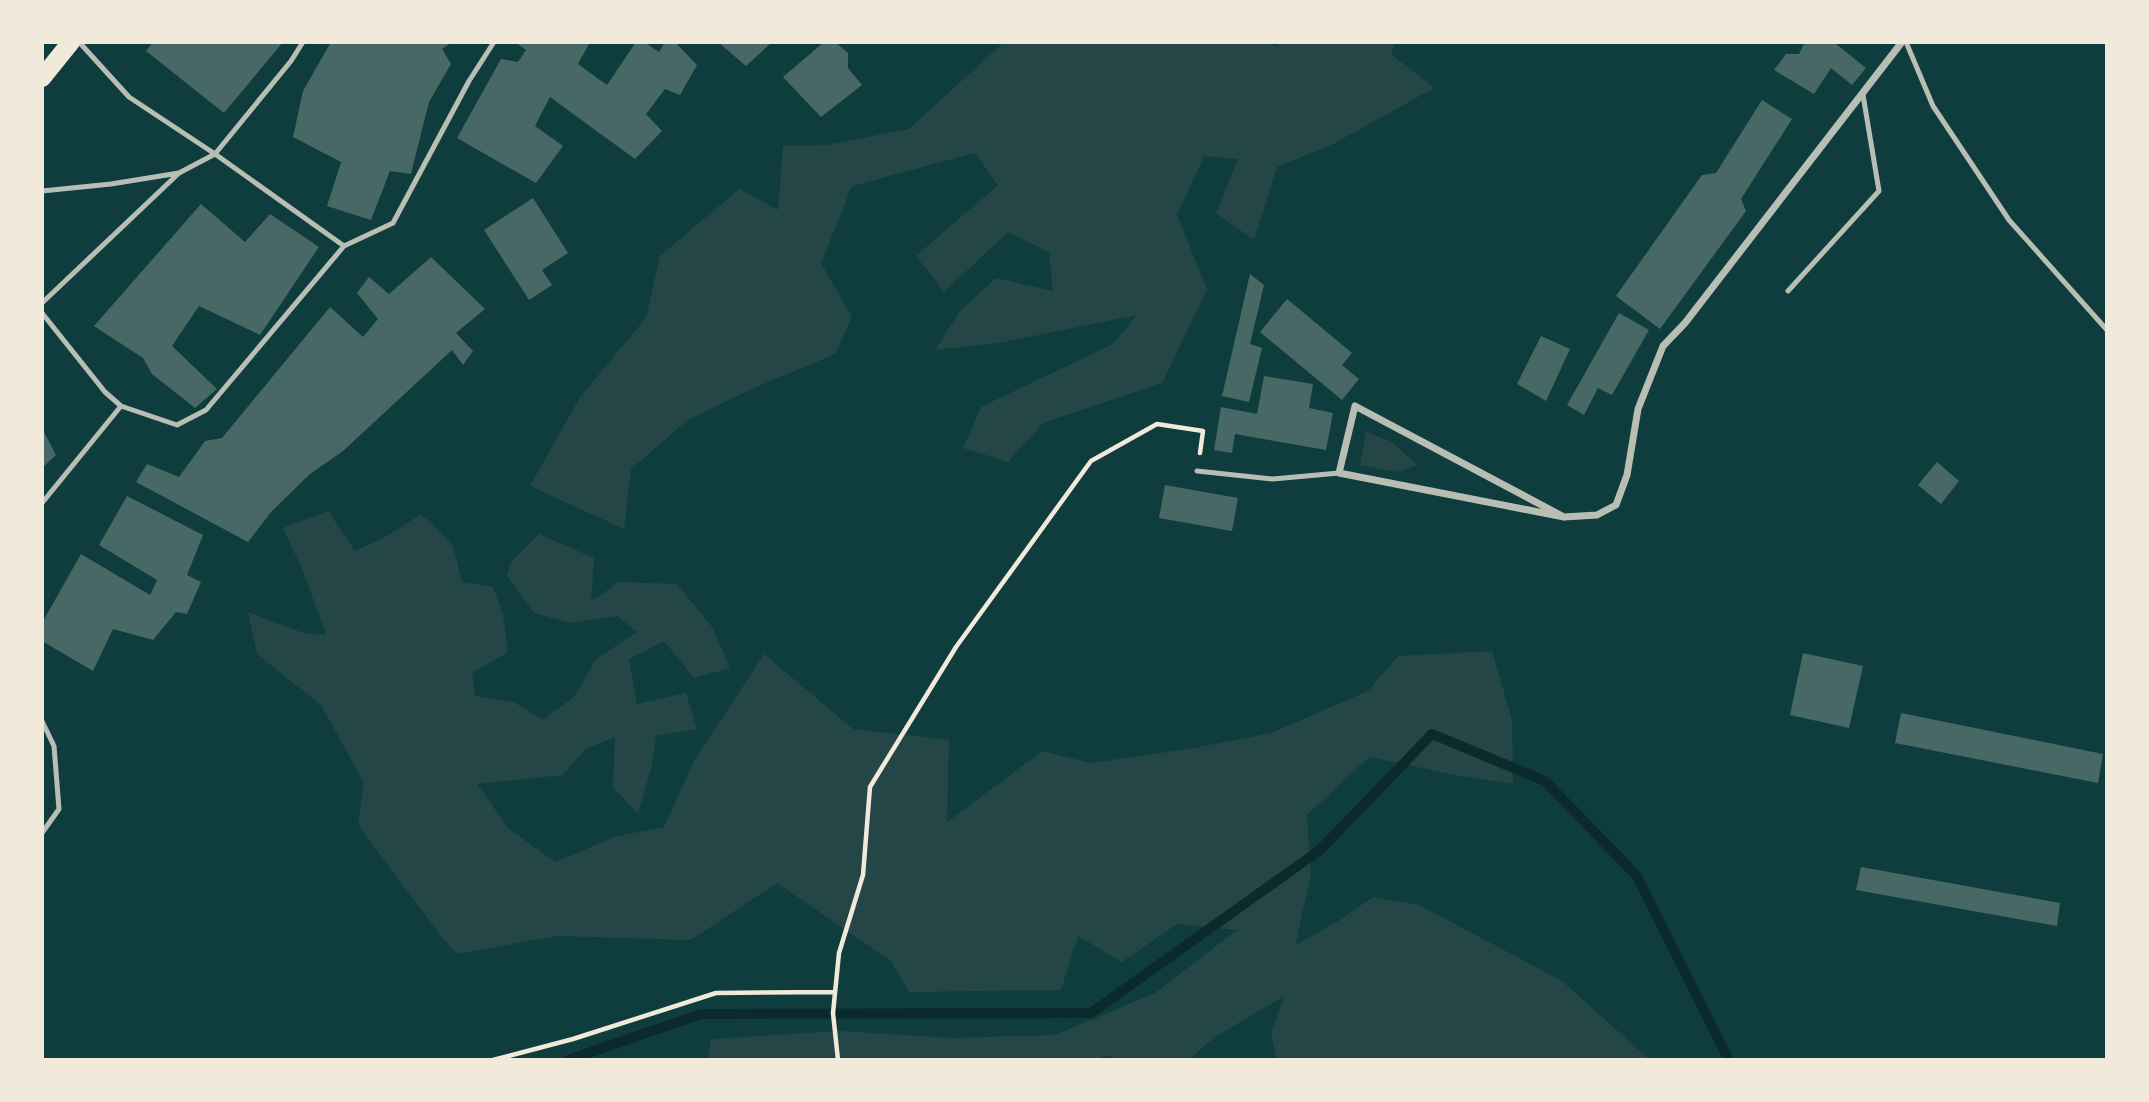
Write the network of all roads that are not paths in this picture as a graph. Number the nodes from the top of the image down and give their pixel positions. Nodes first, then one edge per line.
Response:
1 (71, 42) edge
2 (79, 42) edge
3 (303, 42) edge
4 (494, 42) edge
5 (1904, 42) edge
6 (42, 78) edge
7 (1863, 95) junction
8 (215, 154) junction
9 (179, 173) junction
10 (42, 191) edge
11 (344, 246) junction
12 (1788, 291) dead end
13 (42, 303) edge
14 (42, 313) edge
15 (2107, 330) edge
16 (121, 406) junction
17 (1197, 471) road end
18 (1339, 473) junction
19 (42, 503) edge
20 (1564, 517) junction
21 (42, 721) edge
22 (42, 833) edge

1 - 6 main road
2 - 8 lane
3 - 8 lane
4 - 11 lane
5 - 7 street
5 - 15 lane
7 - 12 lane
7 - 20 street
8 - 9 lane
8 - 11 lane
9 - 10 lane
9 - 13 lane
11 - 16 lane
14 - 16 lane
16 - 19 lane
17 - 18 lane
18 - 20 street
18 - 20 street
21 - 22 lane

